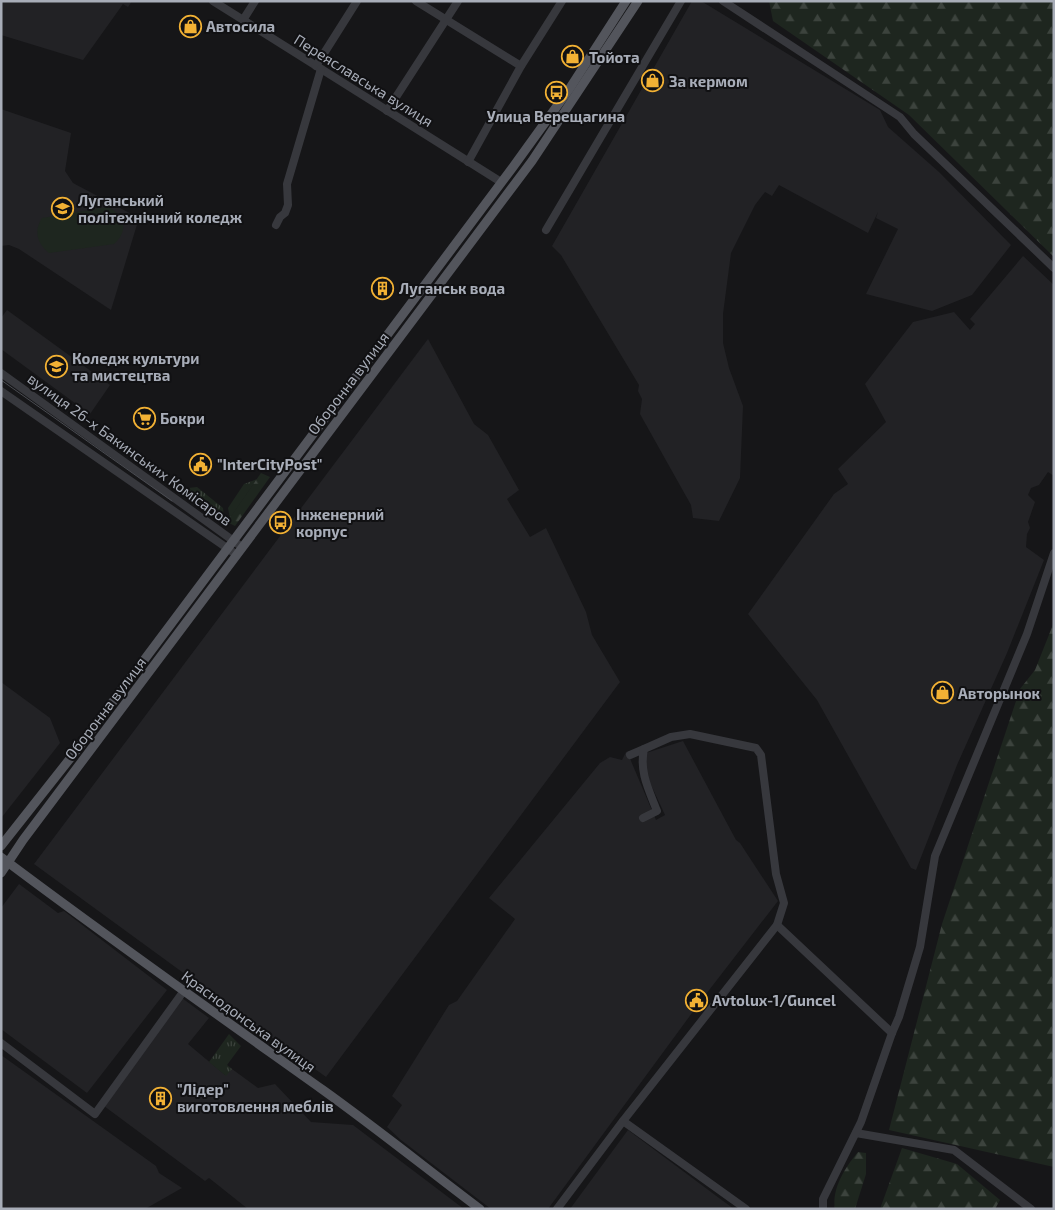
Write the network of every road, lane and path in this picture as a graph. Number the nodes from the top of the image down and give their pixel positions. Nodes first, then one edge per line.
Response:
1 (213, 1) edge
2 (255, 1) edge
3 (357, 1) edge
4 (416, 1) edge
5 (458, 1) edge
6 (562, 1) edge
7 (626, 1) edge
8 (638, 1) edge
9 (681, 1) edge
10 (723, 1) edge
11 (243, 20) junction
12 (447, 20) junction
13 (521, 66) junction
14 (318, 68) junction
15 (387, 111) junction
16 (468, 162) junction
17 (501, 182) junction
18 (276, 225) dead end
19 (546, 230) dead end
20 (1054, 268) edge
21 (1, 374) edge
22 (1, 391) edge
23 (169, 492) junction
24 (161, 504) junction
25 (231, 544) junction
26 (240, 551) junction
27 (1054, 552) edge
28 (644, 749) junction
29 (630, 755) dead end
30 (643, 818) dead end
31 (1, 846) edge
32 (4, 860) edge
33 (1, 873) edge
34 (777, 925) junction
35 (183, 992) junction
36 (892, 1033) junction
37 (1, 1043) edge
38 (623, 1120) junction
39 (856, 1133) junction
40 (1029, 1208) edge
41 (480, 1209) edge
42 (557, 1209) edge
43 (746, 1209) edge
44 (823, 1209) edge

1 - 11 street, Переяславська вулиця
2 - 11 street
3 - 14 street
4 - 12 street
5 - 12 street
6 - 13 street
7 - 17 main road, Оборонна вулиця
8 - 26 main road, Оборонна вулиця
9 - 19 street
10 - 20 street
11 - 14 street, Переяславська вулиця
12 - 13 street
12 - 15 street
13 - 16 street
14 - 15 street, Переяславська вулиця
14 - 18 street
15 - 16 street, Переяславська вулиця
16 - 17 street, Переяславська вулиця
17 - 25 main road, Оборонна вулиця
21 - 23 street, вулиця 26-х Бакинських Комісаров
22 - 24 street, вулиця 26-х Бакинських Комісаров
23 - 24 street
23 - 25 street, вулиця 26-х Бакинських Комісаров
24 - 25 street, вулиця 26-х Бакинських Комісаров
25 - 26 street, вулиця 26-х Бакинських Комісаров
25 - 31 main road, Оборонна вулиця
26 - 32 main road, Оборонна вулиця
27 - 36 street
28 - 29 street
28 - 30 street
28 - 34 street
32 - 33 main road, Оборонна вулиця
32 - 35 main road, Краснодонська вулиця
34 - 36 street
34 - 38 street
35 - 37 street
35 - 41 main road, Краснодонська вулиця
36 - 39 street
38 - 42 street
38 - 43 street
39 - 40 street
39 - 44 street

